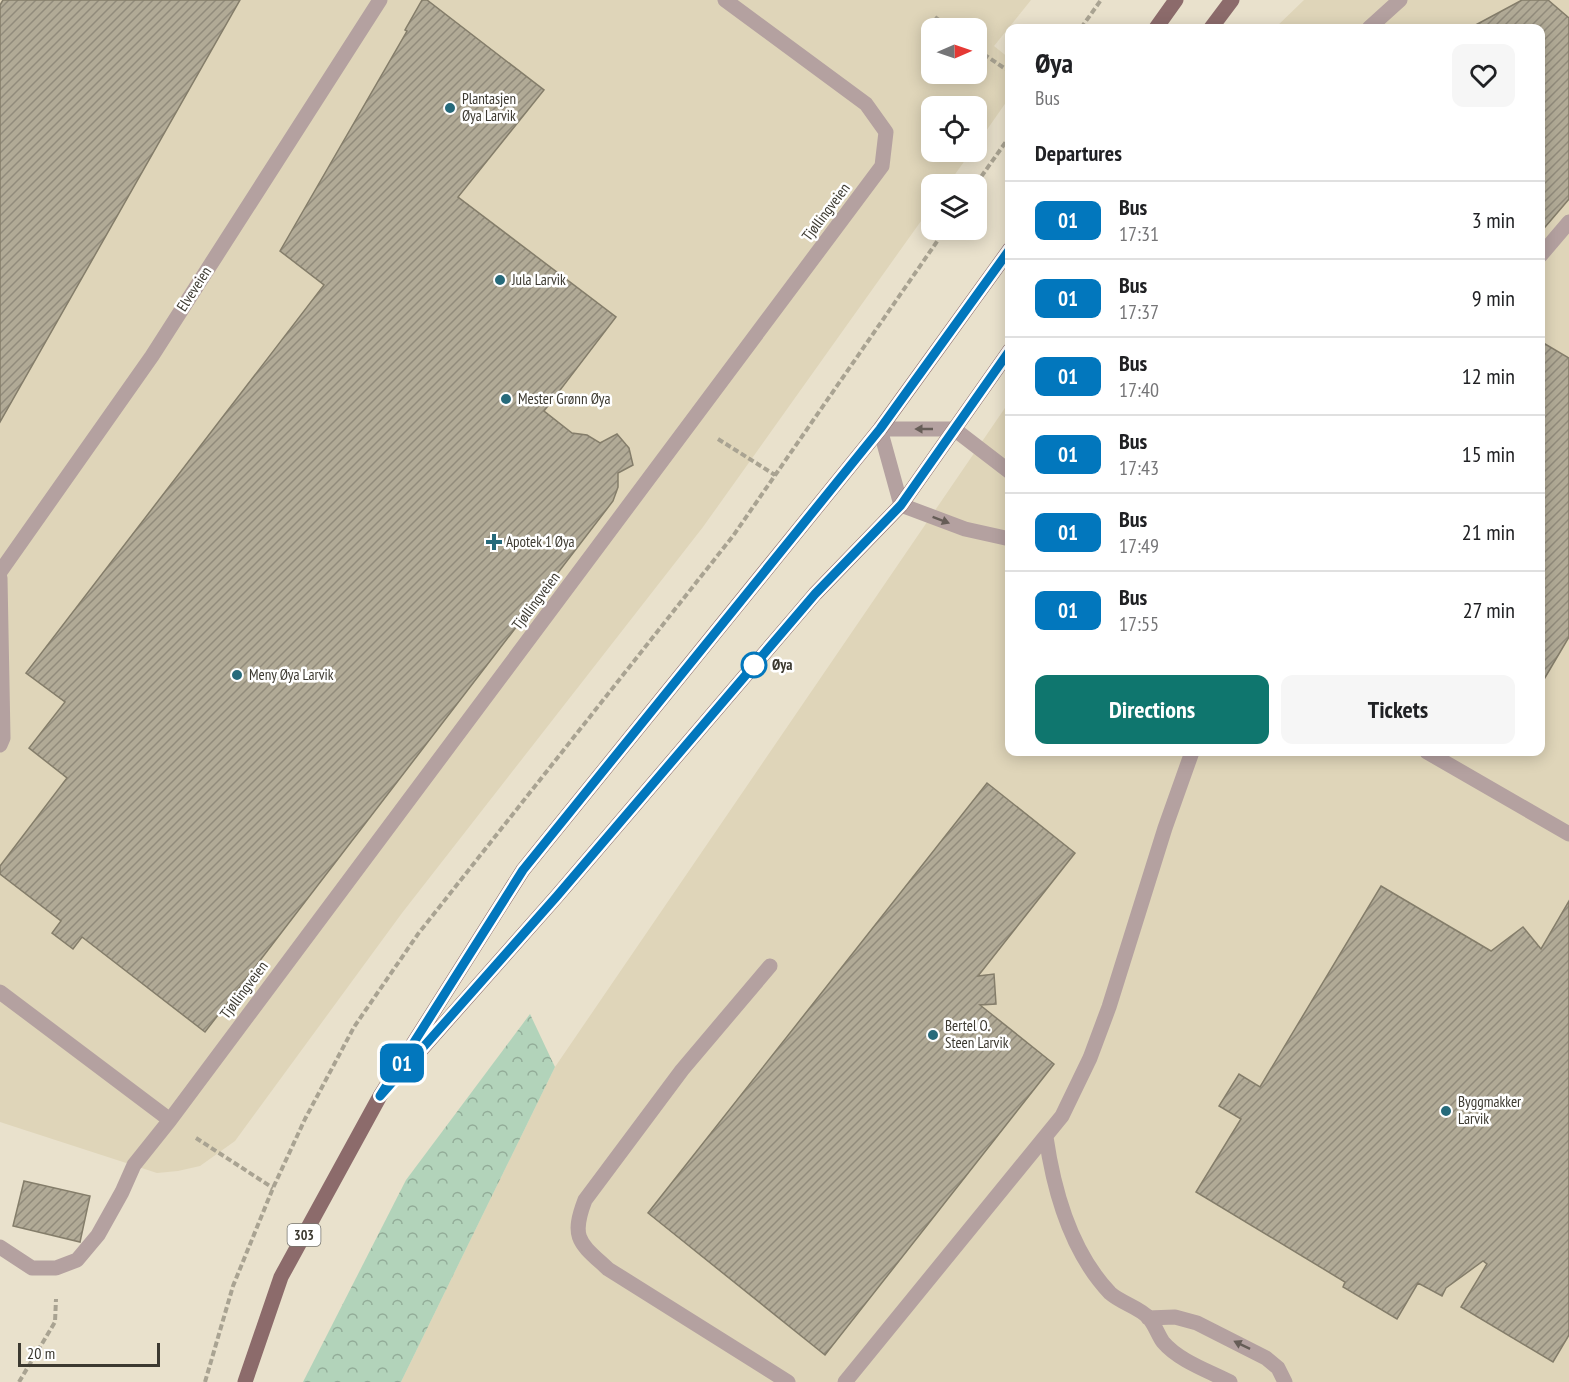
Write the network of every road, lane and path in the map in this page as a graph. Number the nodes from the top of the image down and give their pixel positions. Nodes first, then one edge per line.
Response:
1 (380, 0) edge
2 (725, 0) edge
3 (1101, 0) edge
4 (1176, 0) edge
5 (1232, 0) edge
6 (1400, 0) edge
7 (1084, 24) edge
8 (1159, 24) edge
9 (1214, 24) edge
10 (1373, 24) edge
11 (987, 56) edge
12 (1005, 69) edge
13 (1005, 143) edge
14 (983, 174) edge
15 (1569, 222) edge
16 (938, 240) edge
17 (1545, 250) edge
18 (1005, 256) edge
19 (1005, 357) edge
20 (692, 422) junction
21 (880, 429) junction
22 (954, 429) junction
23 (1005, 468) edge
24 (775, 475) junction
25 (901, 505) junction
26 (1005, 538) edge
27 (0, 572) edge
28 (0, 578) edge
29 (0, 745) edge
30 (1191, 756) edge
31 (1434, 756) edge
32 (1569, 834) edge
33 (770, 966) dead end
34 (0, 992) edge
35 (380, 1096) junction
36 (170, 1120) junction
37 (1046, 1137) junction
38 (273, 1188) junction
39 (0, 1248) edge
40 (56, 1268) junction
41 (1148, 1317) junction
42 (19, 1382) edge
43 (205, 1382) edge
44 (245, 1382) edge
45 (788, 1382) edge
46 (844, 1382) edge
47 (1230, 1382) edge
48 (1284, 1382) edge

1 - 27 lane, Elveveien
2 - 20 lane, Tjøllingveien
3 - 7 path
4 - 8 main road
5 - 9 main road
6 - 10 lane
11 - 12 path
13 - 14 path
15 - 17 lane
16 - 24 path
18 - 21 main road, 303
19 - 22 main road, 303
20 - 24 path
20 - 36 lane, Tjøllingveien
22 -> 21 lane
21 - 25 lane
21 - 35 main road, 303
22 - 23 lane
22 - 25 main road, 303
24 - 38 path
25 -> 26 lane
25 - 35 main road, 303
28 - 29 lane
30 - 37 lane
31 - 32 lane
33 - 45 lane
34 - 36 lane
35 - 44 main road, 303
36 - 38 path
36 - 40 lane, Tjøllingveien
37 - 41 lane
37 - 46 lane
38 - 43 path
39 - 40 lane
40 - 42 path
41 - 47 lane
48 -> 41 lane

